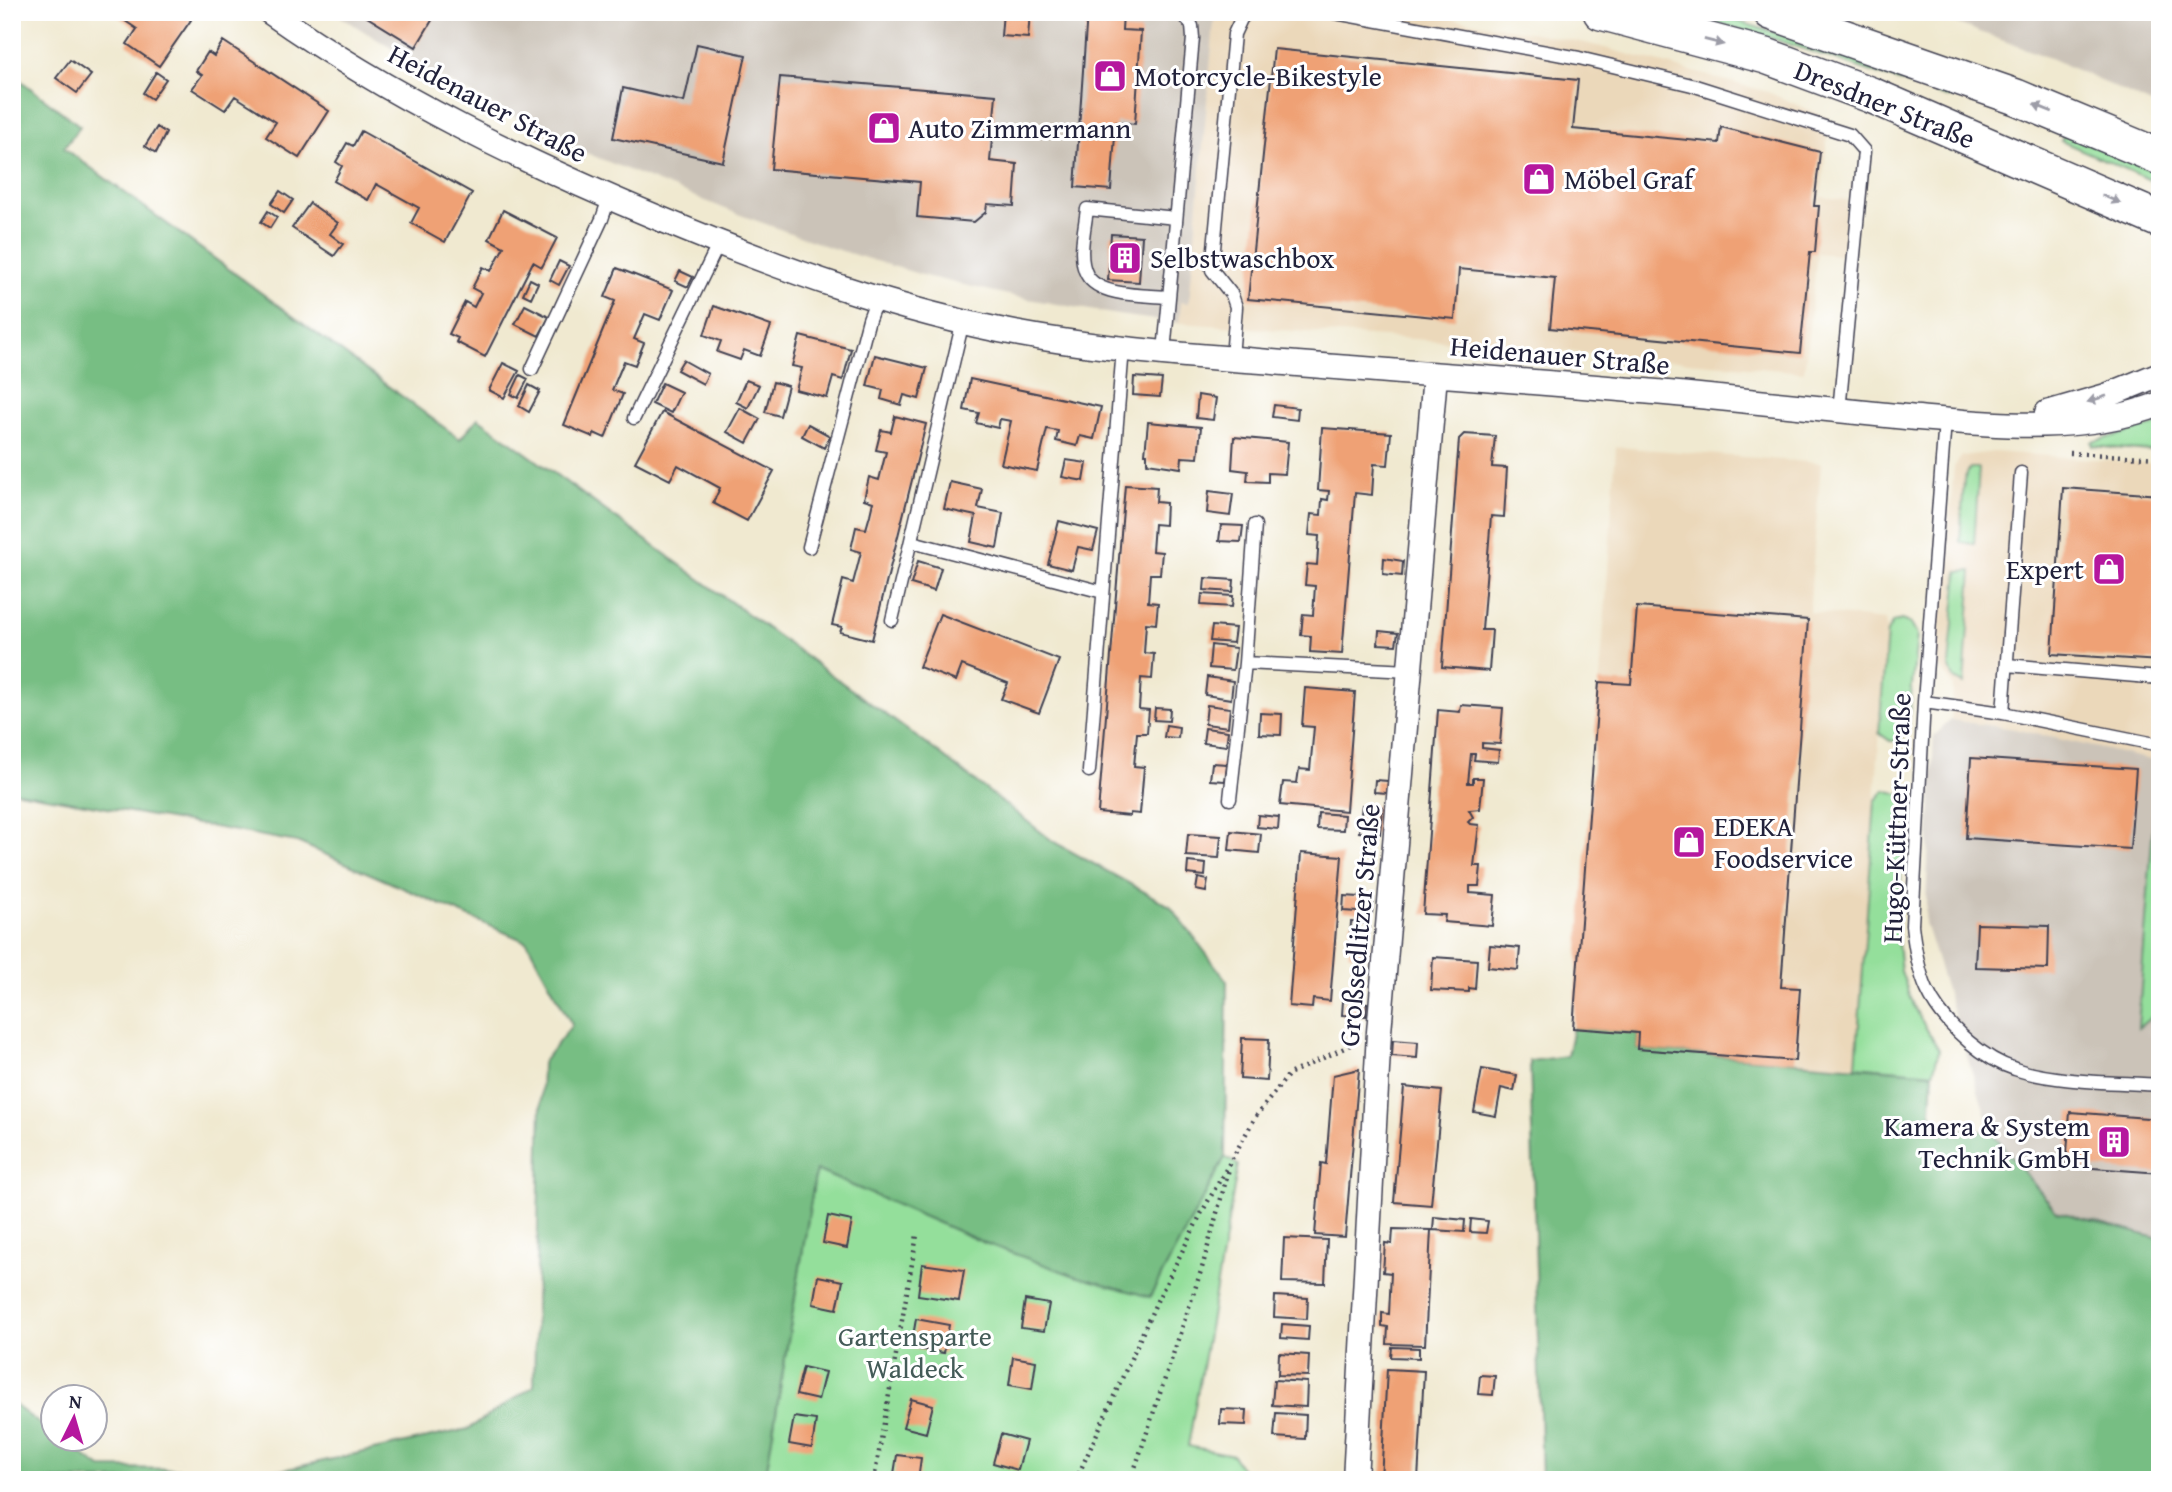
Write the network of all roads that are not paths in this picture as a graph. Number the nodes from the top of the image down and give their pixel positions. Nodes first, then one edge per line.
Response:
1 (270, 12) edge
2 (1182, 12) edge
3 (1247, 12) edge
4 (1329, 12) edge
5 (1601, 12) edge
6 (1771, 12) edge
7 (2160, 157) edge
8 (610, 198) junction
9 (1176, 218) junction
10 (2160, 220) edge
11 (719, 243) junction
12 (1169, 297) junction
13 (877, 298) junction
14 (963, 321) junction
15 (1123, 348) junction
16 (1164, 352) junction
17 (1232, 359) junction
18 (532, 369) dead end
19 (2160, 374) edge
20 (1435, 375) junction
21 (2160, 404) edge
22 (1839, 411) junction
23 (634, 418) dead end
24 (1945, 420) junction
25 (1992, 424) junction
26 (2021, 473) dead end
27 (1255, 525) dead end
28 (912, 542) junction
29 (809, 547) dead end
30 (1103, 592) junction
31 (892, 620) dead end
32 (1245, 663) junction
33 (2007, 665) junction
34 (1410, 671) junction
35 (2160, 678) edge
36 (1924, 702) junction
37 (2003, 713) junction
38 (2160, 745) edge
39 (1089, 771) dead end
40 (1230, 799) dead end
41 (2160, 1085) edge
42 (1355, 1480) edge

1 - 8 street, Heidenauer Straße
2 - 9 lane
3 - 17 lane
4 - 22 lane
5 -> 10 main road, Dresdner Straße
7 -> 6 main road, Dresdner Straße
8 - 11 street, Heidenauer Straße
8 - 18 lane
9 - 12 lane
9 - 12 lane
11 - 13 street, Heidenauer Straße
11 - 23 lane
12 - 16 lane
13 - 14 street, Heidenauer Straße
13 - 29 lane
14 - 15 street, Heidenauer Straße
14 - 28 lane
15 - 16 street, Heidenauer Straße
15 - 30 lane
16 - 17 street, Heidenauer Straße
17 - 20 street, Heidenauer Straße
19 -> 25 street, Heidenauer Straße
20 - 22 street, Heidenauer Straße
20 - 34 street, Großsedlitzer Straße
21 - 25 street, Heidenauer Straße
22 - 24 street, Heidenauer Straße
24 - 25 street, Heidenauer Straße
24 - 36 lane, Hugo-Küttner-Straße
26 - 33 lane
27 - 32 lane
28 - 30 lane
28 - 31 lane
30 - 39 lane
32 - 34 lane
32 - 40 lane
33 - 35 lane
33 - 37 lane
34 - 42 street, Großsedlitzer Straße
36 - 37 lane
36 - 41 lane, Hugo-Küttner-Straße
37 - 38 lane

